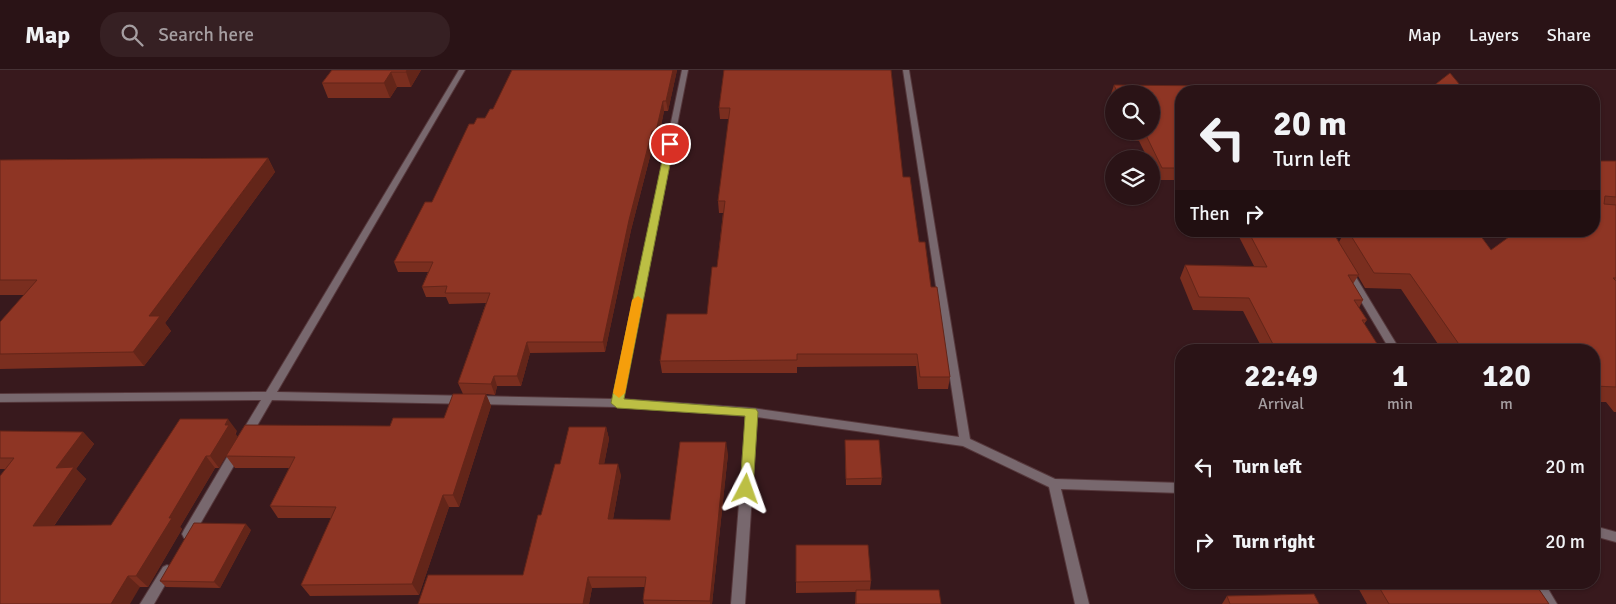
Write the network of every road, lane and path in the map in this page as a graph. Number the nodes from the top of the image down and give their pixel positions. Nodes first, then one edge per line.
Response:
1 (462, 70) edge
2 (685, 70) edge
3 (906, 70) edge
4 (1344, 265) edge
5 (1391, 344) edge
6 (269, 396) junction
7 (0, 398) edge
8 (617, 403) junction
9 (752, 412) junction
10 (965, 442) junction
11 (1054, 484) junction
12 (1175, 488) edge
13 (1600, 533) edge
14 (1616, 537) edge
15 (181, 546) edge
16 (172, 562) edge
17 (1541, 589) edge
18 (147, 604) edge
19 (738, 604) edge
20 (1082, 604) edge
21 (1550, 604) edge

1 - 6 street
2 - 8 street
3 - 10 street
4 - 5 street
6 - 7 street
6 - 8 street
6 - 15 street
8 - 9 street
9 - 10 street
9 - 19 street
10 - 11 street
11 - 12 street
11 - 20 street
13 - 14 street
16 - 18 street
17 - 21 street

